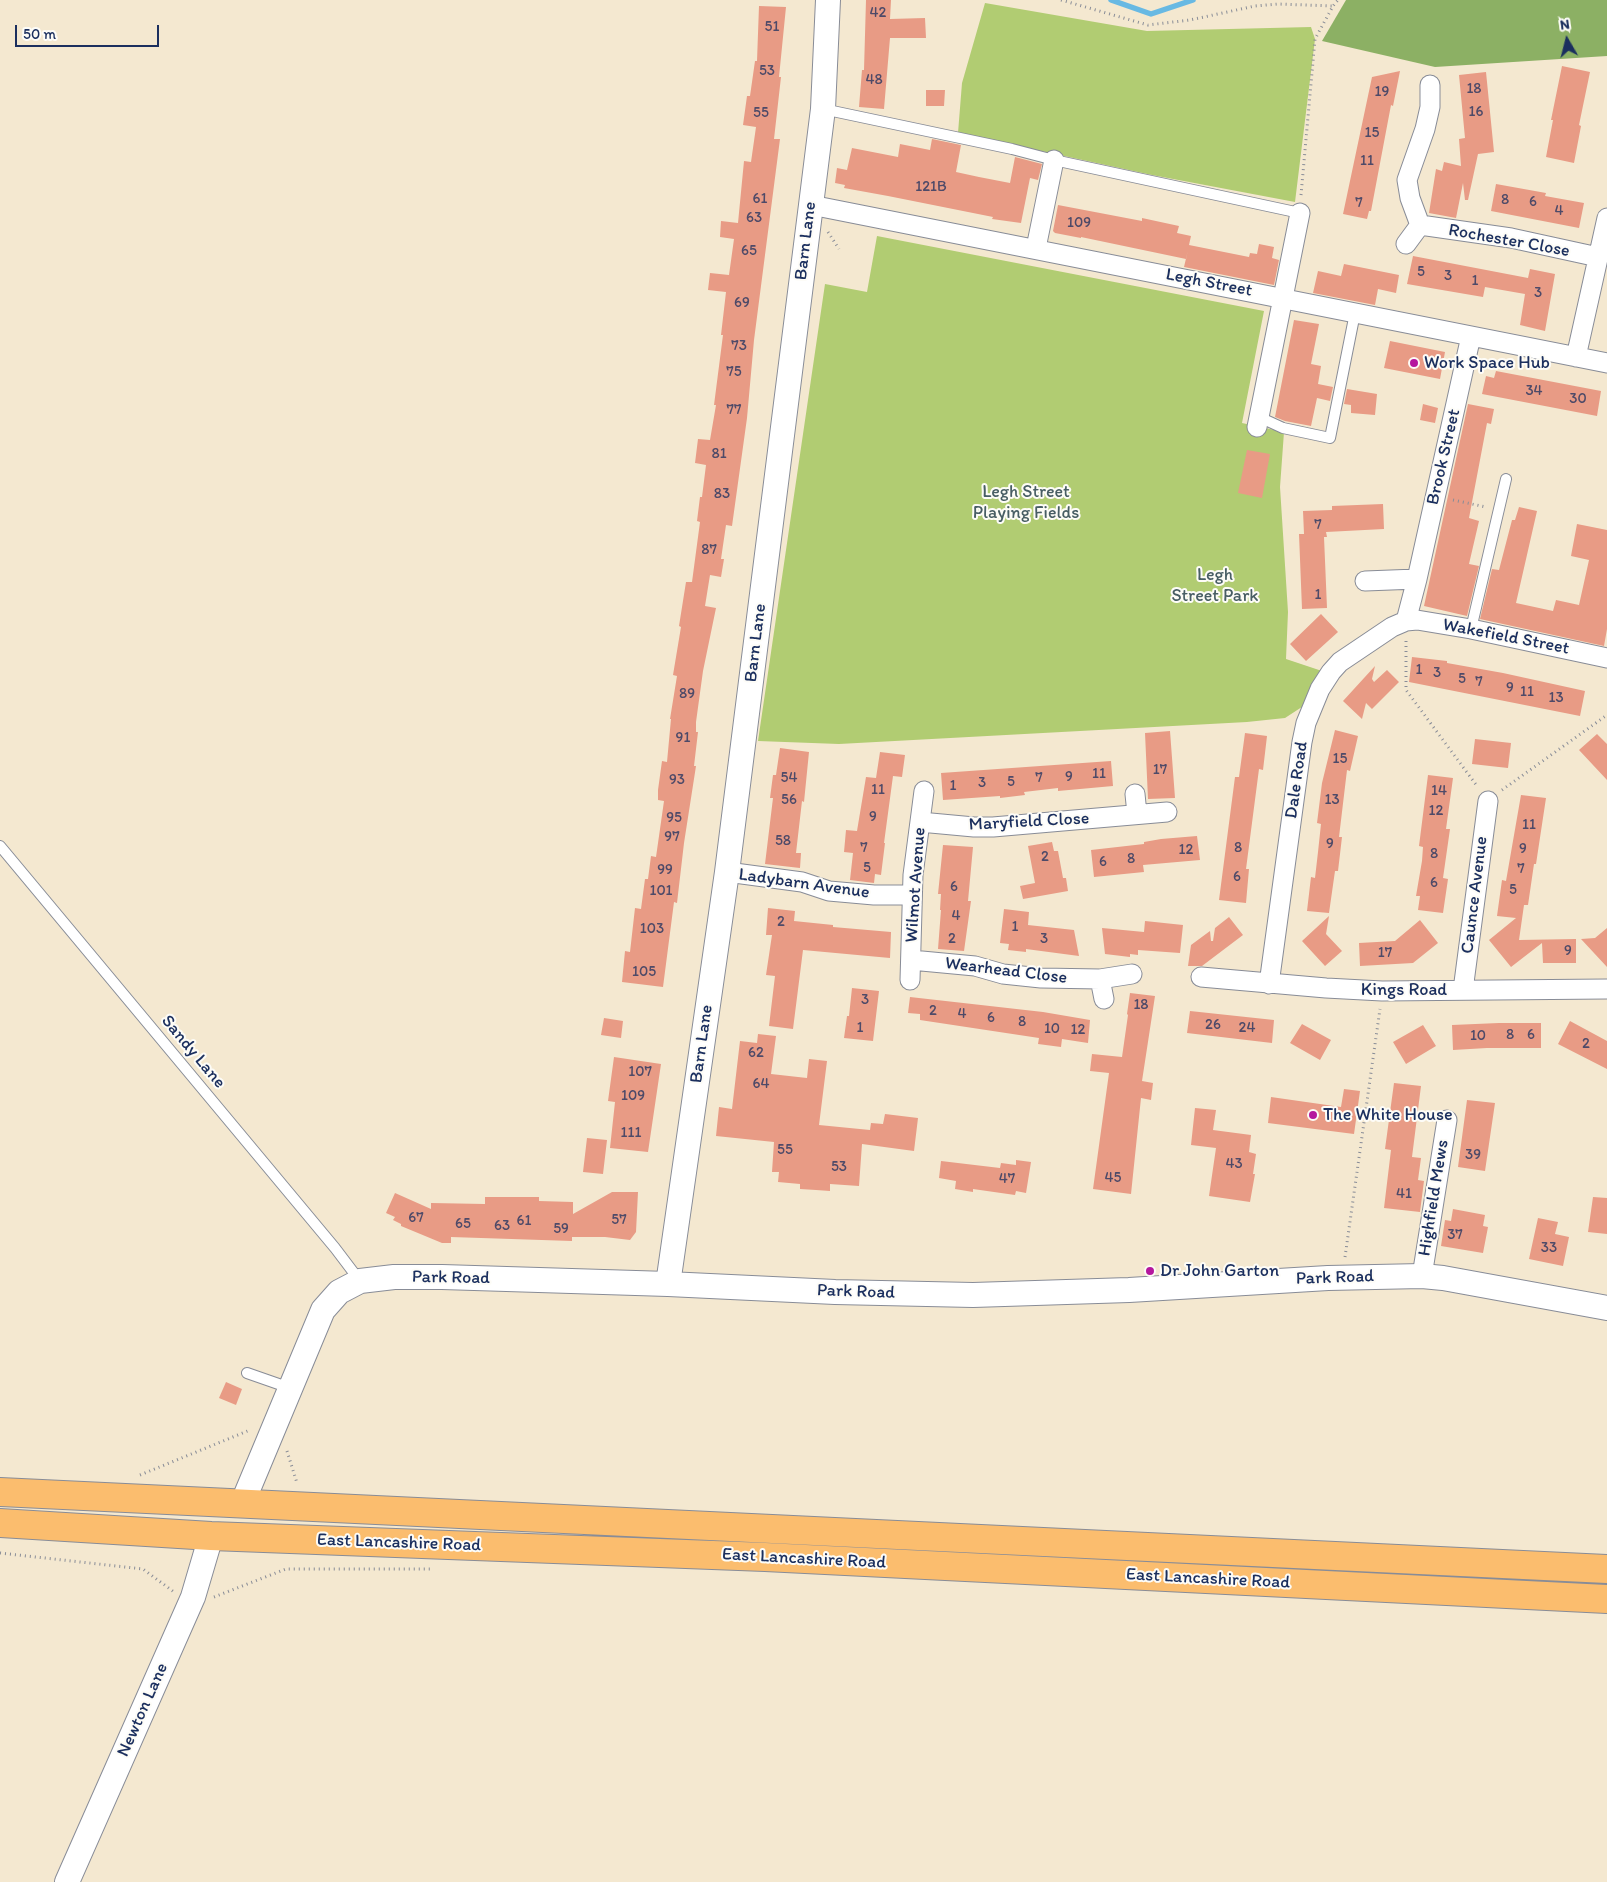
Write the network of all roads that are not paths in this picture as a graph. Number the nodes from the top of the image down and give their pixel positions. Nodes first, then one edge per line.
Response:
1 (828, 0) edge
2 (1430, 85) dead end
3 (822, 109) junction
4 (1054, 160) junction
5 (811, 205) junction
6 (1300, 213) joint
7 (1607, 218) edge
8 (1420, 225) junction
9 (1406, 244) dead end
10 (1036, 248) junction
11 (1598, 257) junction
12 (1283, 298) junction
13 (1354, 313) junction
14 (1471, 336) junction
15 (1576, 357) junction
16 (1607, 363) edge
17 (1258, 422) joint
18 (1506, 479) dead end
19 (1418, 579) junction
20 (1365, 581) dead end
21 (1406, 621) junction
22 (1471, 629) junction
23 (1607, 658) edge
24 (924, 791) dead end
25 (1135, 794) dead end
26 (1488, 801) road end
27 (1167, 812) dead end
28 (1137, 814) junction
29 (920, 822) junction
30 (0, 846) edge
31 (727, 872) junction
32 (912, 895) junction
33 (911, 960) junction
34 (1132, 974) dead end
35 (1201, 977) dead end
36 (1100, 979) junction
37 (910, 980) dead end
38 (1268, 984) junction
39 (1607, 989) edge
40 (1463, 990) junction
41 (1104, 999) dead end
42 (1447, 1120) dead end
43 (1422, 1276) junction
44 (360, 1281) junction
45 (668, 1284) junction
46 (1607, 1308) edge
47 (247, 1373) dead end
48 (290, 1388) junction
49 (0, 1492) edge
50 (242, 1504) junction
51 (0, 1523) edge
52 (212, 1536) junction
53 (1607, 1569) edge
54 (1607, 1599) edge
55 (67, 1882) edge

1 - 3 street, Barn Lane
2 - 8 street
3 - 4 lane
3 - 5 street, Barn Lane
4 - 6 lane
4 - 10 street
5 - 10 street, Legh Street
5 - 31 street, Barn Lane
6 - 12 street
7 - 11 street
8 - 9 street
8 - 11 street, Rochester Close
10 - 12 street, Legh Street
11 - 15 street
12 - 13 street, Legh Street
12 - 17 street
13 - 14 street, Legh Street
13 - 17 lane
14 - 15 street, Legh Street
14 - 19 street, Brook Street
15 - 16 street, Legh Street
18 - 22 lane
19 - 20 street
19 - 21 street, Brook Street
21 - 22 street, Wakefield Street
21 - 38 street, Dale Road
22 - 23 street, Wakefield Street
24 - 29 street, Wilmot Avenue
25 - 28 street
26 - 40 street, Caunce Avenue
27 - 28 street, Maryfield Close
28 - 29 street, Maryfield Close
29 - 32 street, Wilmot Avenue
30 - 44 lane, Sandy Lane
31 - 32 street, Ladybarn Avenue
31 - 45 street, Barn Lane
32 - 33 street, Wilmot Avenue
33 - 36 street, Wearhead Close
33 - 37 street, Wilmot Avenue
34 - 36 street, Wearhead Close
35 - 38 street, Kings Road
36 - 41 street
38 - 40 street, Kings Road
39 - 40 street, Kings Road
42 - 43 street, Highfield Mews
43 - 45 street, Park Road
43 - 46 street, Park Road
44 - 45 street, Park Road
44 - 48 street, Park Road
47 - 48 lane
48 - 50 street, Park Road
49 - 50 highway, East Lancashire Road
50 - 53 highway, East Lancashire Road
51 - 52 highway, East Lancashire Road
52 - 54 highway, East Lancashire Road
52 - 55 street, Newton Lane

